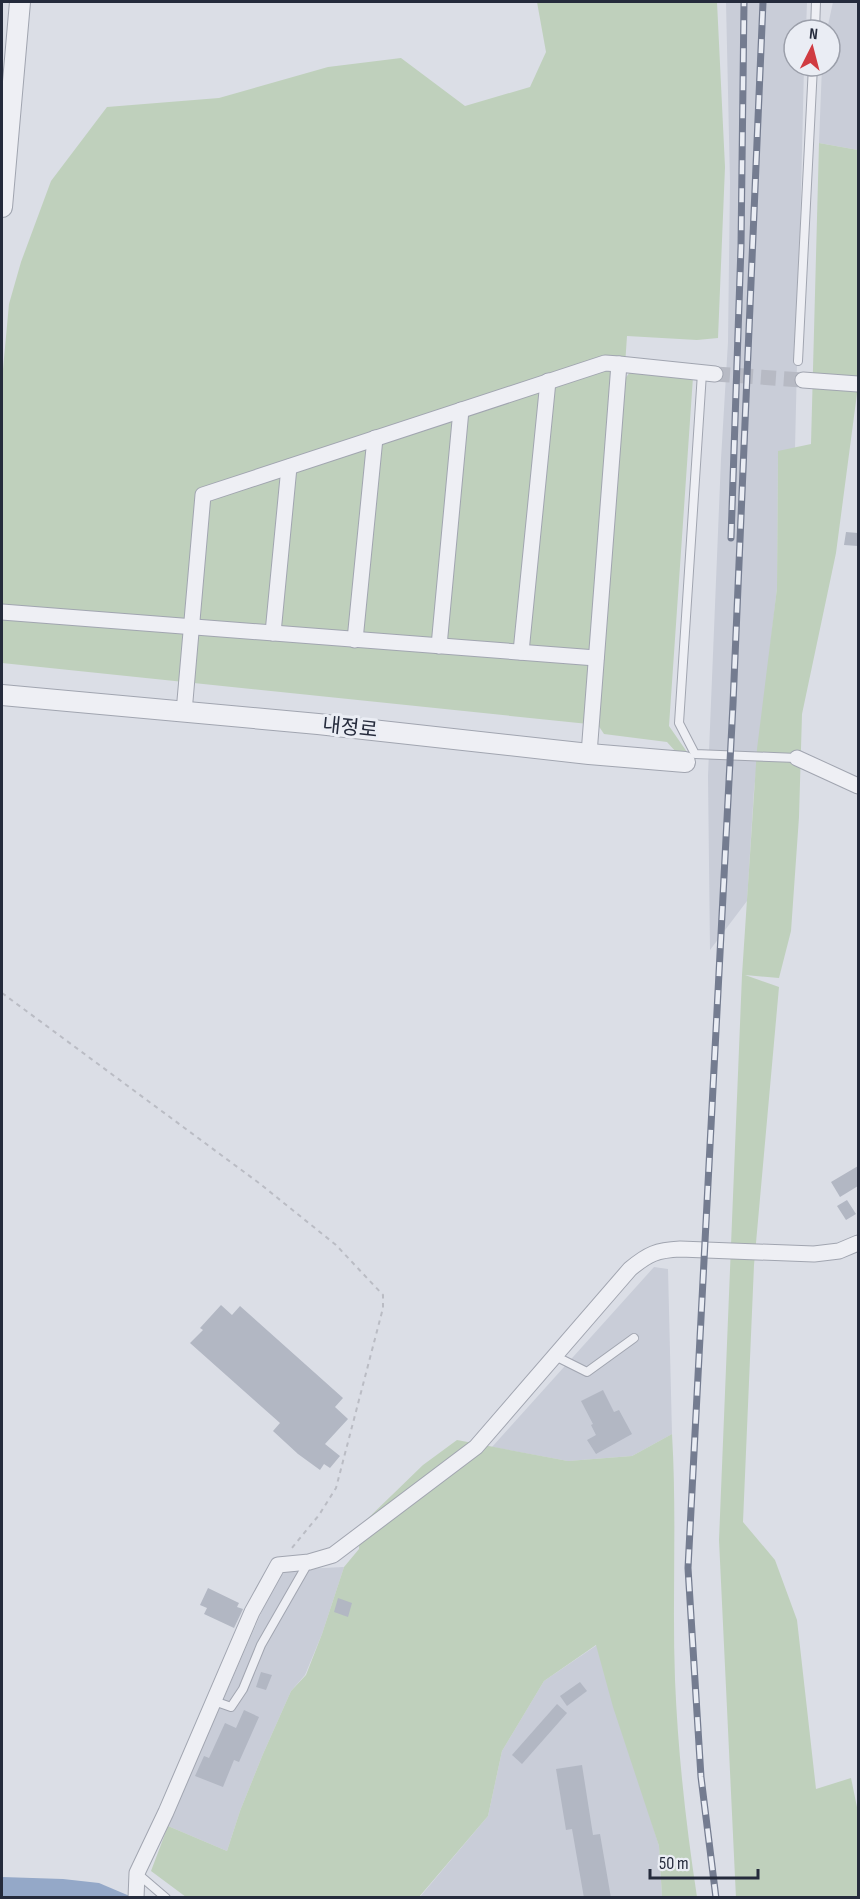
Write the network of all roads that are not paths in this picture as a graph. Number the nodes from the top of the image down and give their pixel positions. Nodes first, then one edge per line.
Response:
1 (20, 2) edge
2 (816, 2) edge
3 (815, 18) edge
4 (812, 78) edge
5 (2, 207) edge
6 (798, 361) dead end
7 (620, 364) junction
8 (709, 373) joint
9 (803, 380) tunnel mouth
10 (549, 381) junction
11 (858, 384) edge
12 (461, 410) junction
13 (375, 438) junction
14 (289, 467) junction
15 (2, 612) edge
16 (192, 627) junction
17 (273, 633) junction
18 (356, 640) junction
19 (439, 646) junction
20 (521, 652) junction
21 (596, 658) junction
22 (2, 695) edge
23 (184, 712) junction
24 (589, 754) junction
25 (690, 758) junction
26 (797, 758) joint
27 (858, 786) edge
28 (858, 1243) edge
29 (634, 1338) dead end
30 (555, 1356) junction
31 (309, 1562) junction
32 (214, 1701) junction
33 (137, 1873) junction
34 (137, 1894) edge
35 (166, 1898) edge

1 - 5 street
2 - 3 lane
4 - 6 lane
7 - 8 street
7 - 10 street
7 - 21 street
8 - 25 lane
9 - 11 street
10 - 12 street
10 - 20 street
12 - 13 street
12 - 19 street
13 - 14 street
13 - 18 street
14 - 16 street
14 - 17 street
15 - 16 street
16 - 17 street
16 - 23 street
17 - 18 street
18 - 19 street
19 - 20 street
20 - 21 street
21 - 24 street
22 - 23 street, 내정로
23 - 24 street, 내정로
24 - 25 street, 내정로
25 - 26 lane
26 - 27 street
28 - 30 street
29 - 30 lane
30 - 31 street
31 - 32 street
31 - 32 lane
32 - 33 street
33 - 34 street
33 - 35 lane

